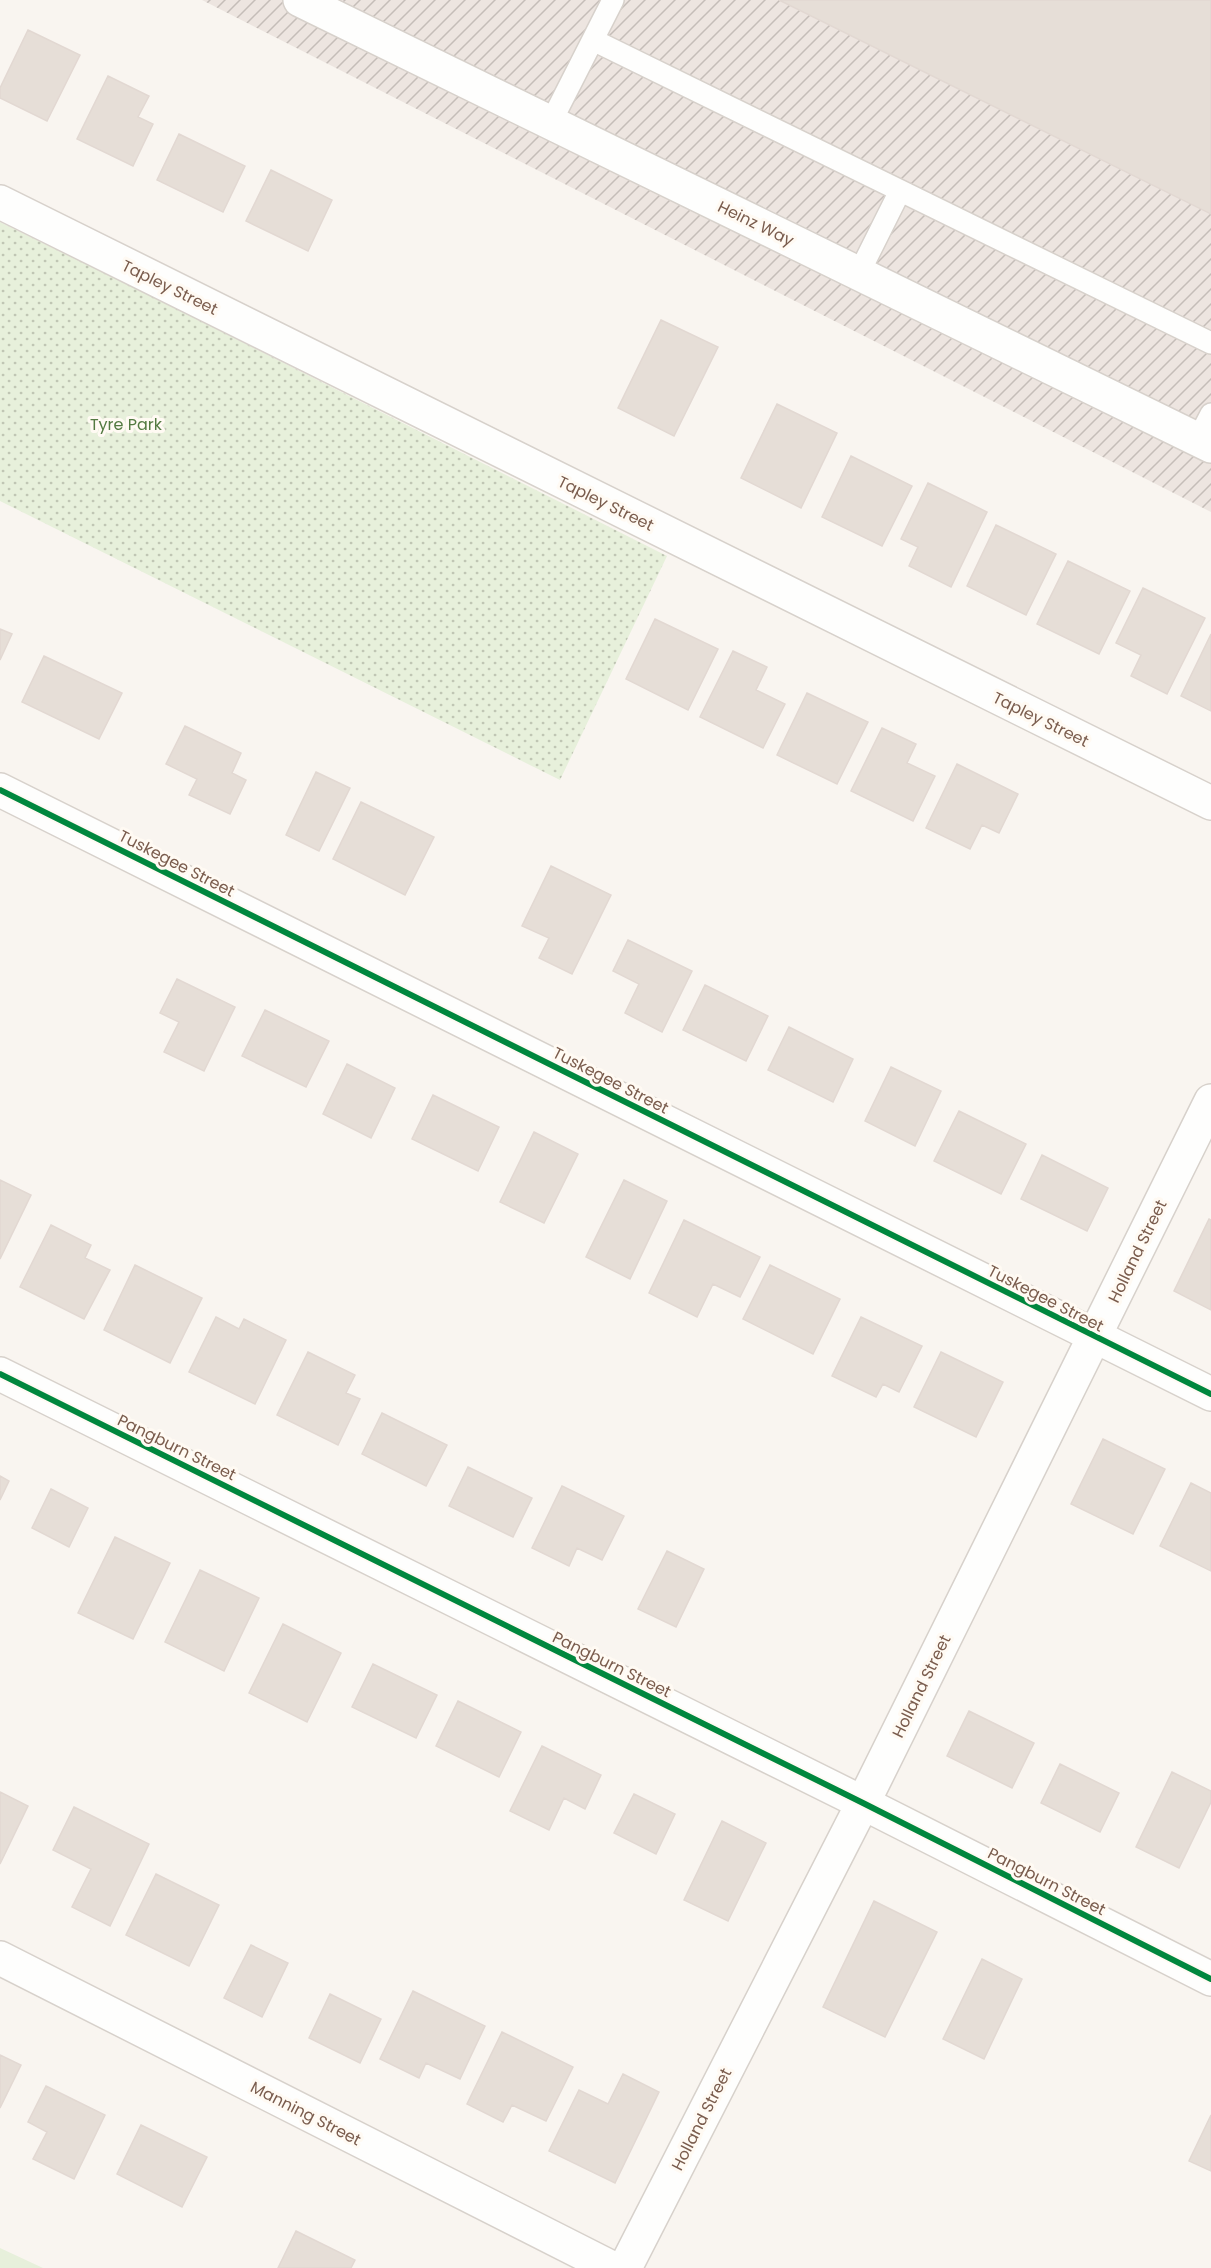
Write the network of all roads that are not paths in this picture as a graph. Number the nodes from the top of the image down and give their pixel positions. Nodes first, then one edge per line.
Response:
1 (613, 0) edge
2 (315, 3) edge
3 (593, 40) junction
4 (551, 122) junction
5 (900, 191) junction
6 (0, 202) edge
7 (859, 273) junction
8 (1211, 343) edge
9 (1207, 433) edge
10 (0, 790) edge
11 (1211, 803) edge
12 (1211, 1101) edge
13 (1094, 1337) junction
14 (0, 1374) edge
15 (1211, 1394) edge
16 (863, 1803) junction
17 (0, 1958) edge
18 (1211, 1979) edge
19 (612, 2268) edge
20 (625, 2268) edge

1 - 3 lane
2 - 4 street, Heinz Way
3 - 4 lane
3 - 5 lane
4 - 7 street, Heinz Way
5 - 7 lane
5 - 8 lane
6 - 11 street, Tapley Street
7 - 9 street, Heinz Way
10 - 13 street, Tuskegee Street
12 - 13 street, Holland Street
13 - 15 street, Tuskegee Street
13 - 16 street, Holland Street
14 - 16 street, Pangburn Street
16 - 18 street, Pangburn Street
16 - 20 street, Holland Street
17 - 19 street, Manning Street

